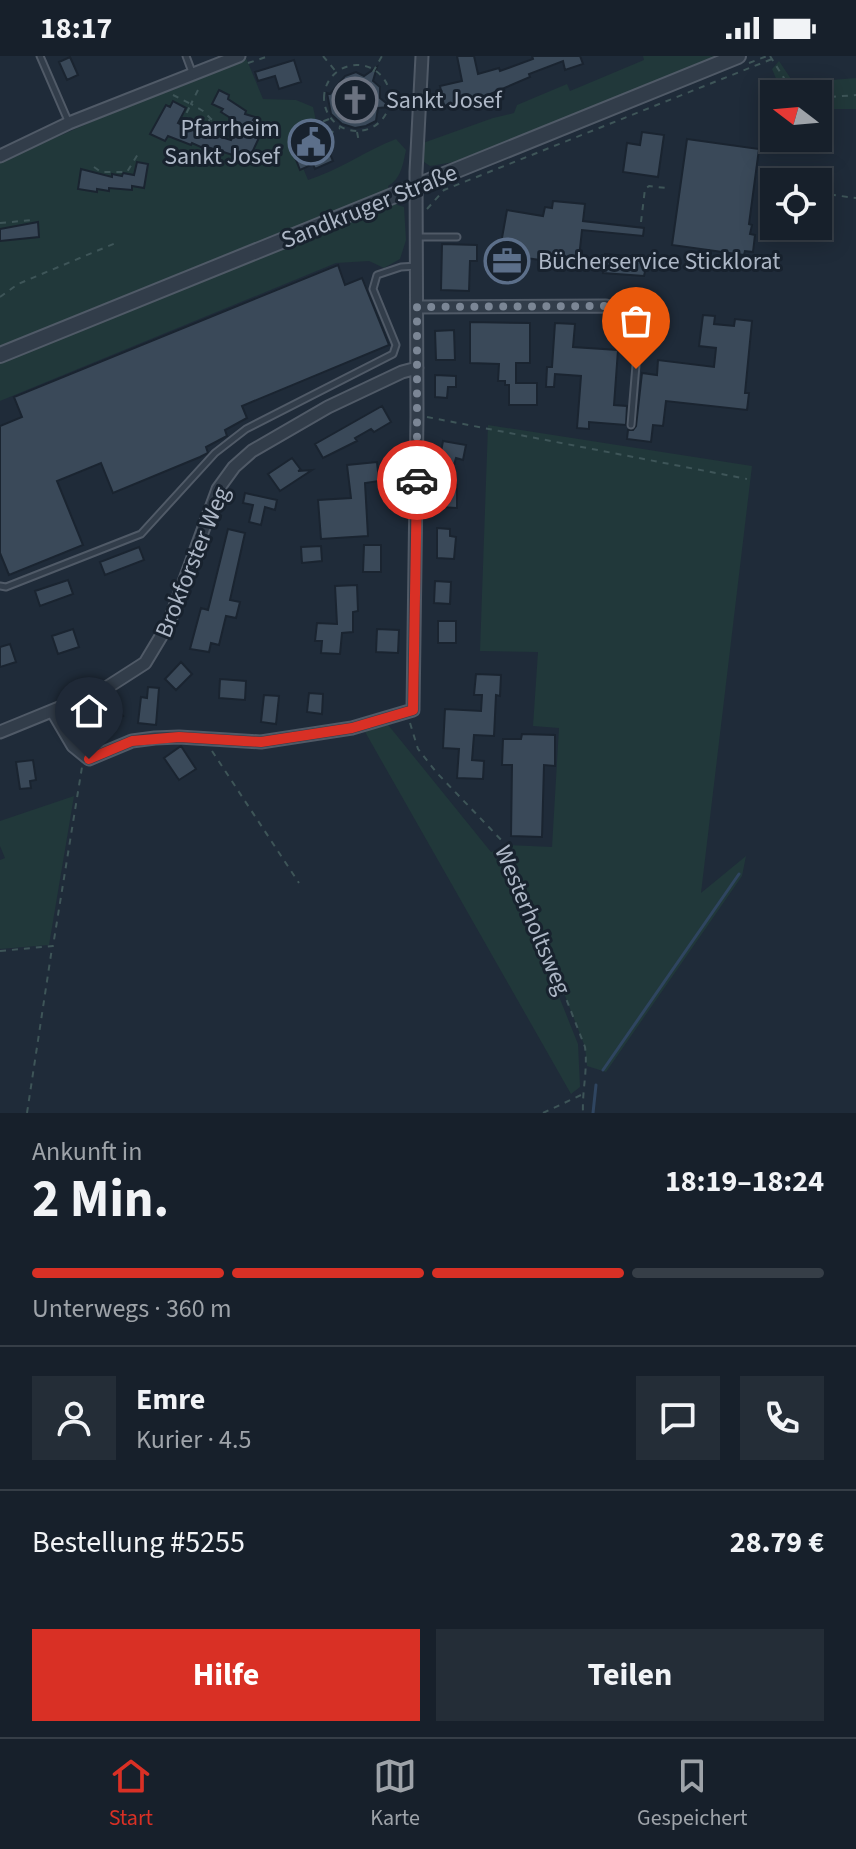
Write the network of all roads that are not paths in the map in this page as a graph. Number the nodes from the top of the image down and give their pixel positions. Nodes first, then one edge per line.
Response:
1 (40, 56) edge
2 (186, 56) edge
3 (239, 56) edge
4 (422, 56) edge
5 (738, 56) edge
6 (193, 73) junction
7 (69, 123) junction
8 (0, 156) edge
9 (417, 186) junction
10 (418, 237) junction
11 (457, 237) dead end
12 (418, 266) junction
13 (417, 307) junction
14 (646, 317) joint
15 (0, 355) edge
16 (417, 368) junction
17 (631, 425) dead end
18 (0, 586) edge
19 (53, 712) junction
20 (0, 732) edge

1 - 7 lane
2 - 6 lane
3 - 6 street
4 - 9 street
5 - 9 street, Sandkruger Straße
6 - 7 street
7 - 8 street
9 - 10 street
9 - 15 street, Sandkruger Straße
10 - 11 lane
10 - 12 street
12 - 13 street
12 - 18 lane
13 - 14 street
13 - 16 street
14 - 17 lane
16 - 19 street, Brokforster Weg
16 - 19 street
19 - 20 street, Brokforster Weg

